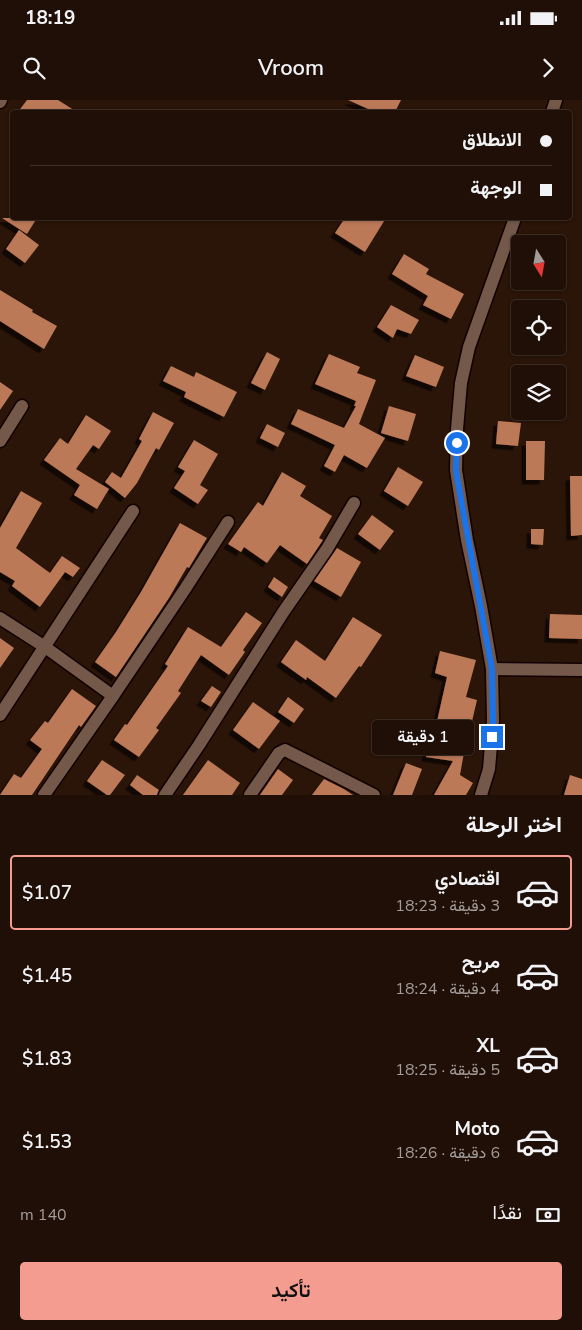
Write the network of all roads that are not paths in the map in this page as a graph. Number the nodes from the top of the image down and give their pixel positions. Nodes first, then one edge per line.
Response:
1 (514, 220) edge
2 (22, 406) dead end
3 (0, 441) edge
4 (354, 503) dead end
5 (133, 511) dead end
6 (228, 522) dead end
7 (0, 618) edge
8 (45, 648) junction
9 (492, 669) junction
10 (582, 670) edge
11 (113, 696) junction
12 (0, 715) edge
13 (44, 795) edge
14 (165, 795) edge
15 (250, 795) edge
16 (374, 795) edge
17 (481, 795) edge

1 - 9 street
2 - 3 street
4 - 14 street
5 - 8 street
6 - 11 street
7 - 8 street
8 - 11 street
8 - 12 street
9 - 10 street
9 - 17 street
11 - 13 street
15 - 16 street

